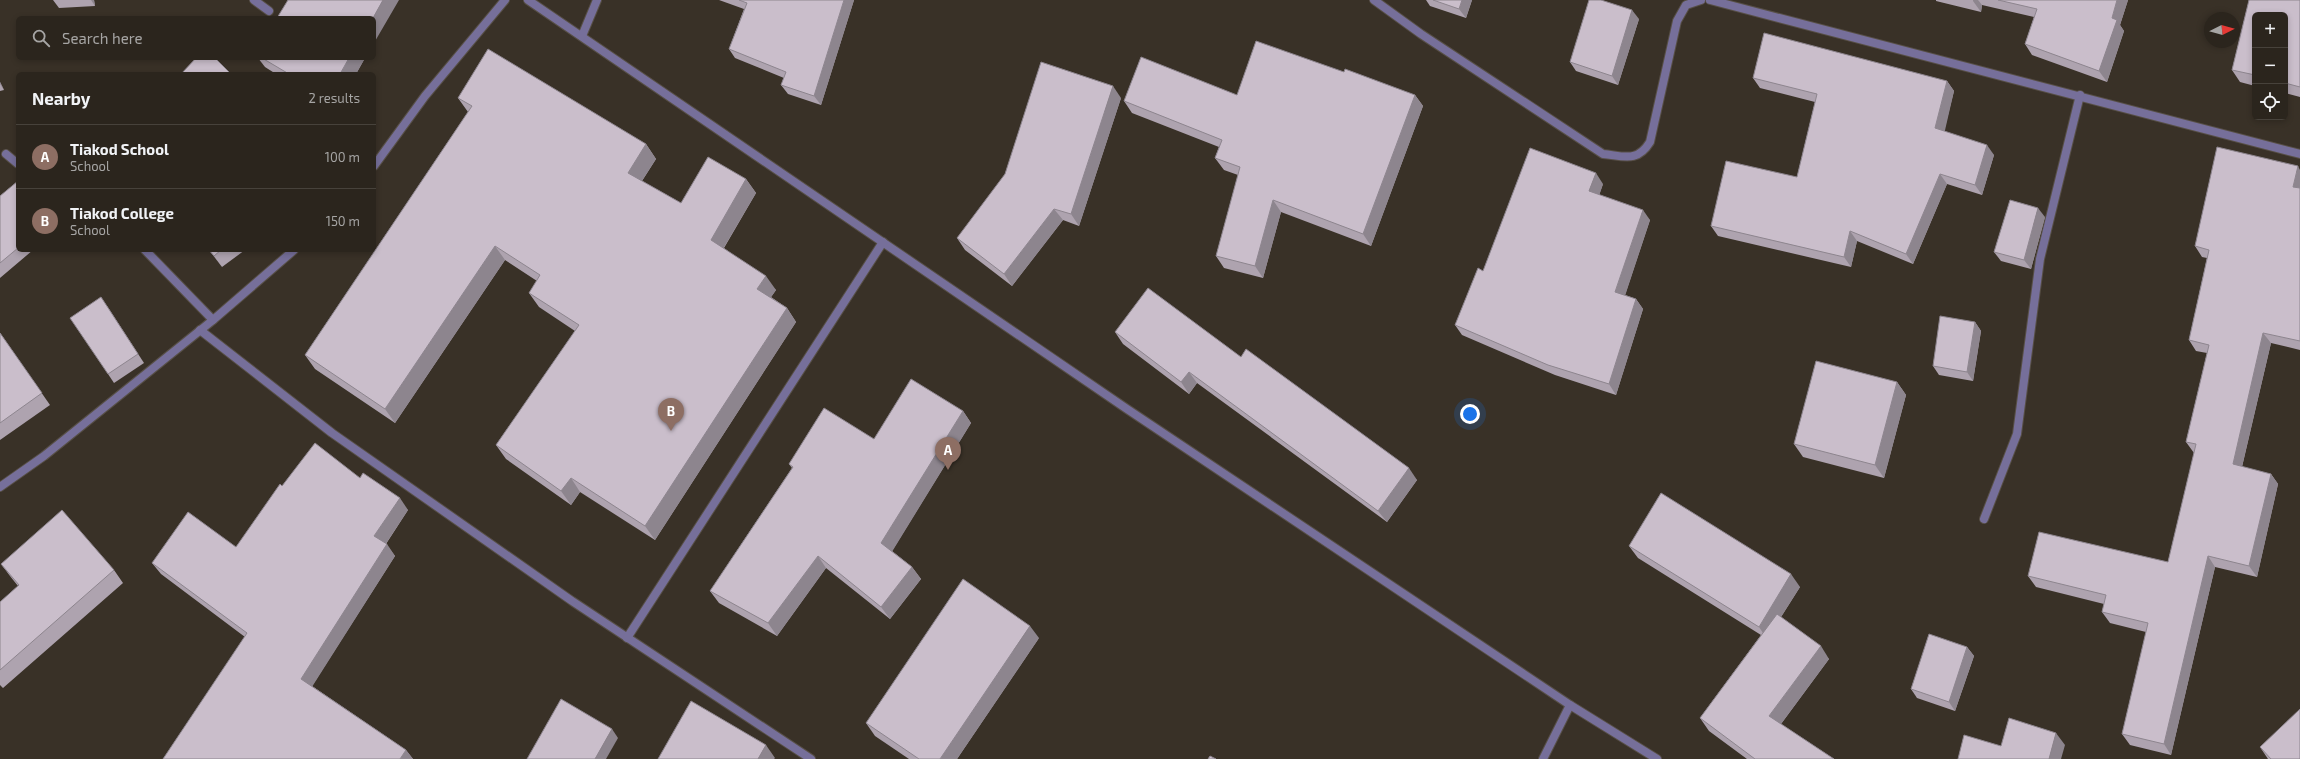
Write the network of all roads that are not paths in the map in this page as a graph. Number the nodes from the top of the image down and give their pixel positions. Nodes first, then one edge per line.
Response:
1 (254, 0) edge
2 (505, 0) edge
3 (528, 0) edge
4 (596, 0) edge
5 (1374, 0) edge
6 (1701, 0) edge
7 (1710, 0) edge
8 (269, 12) dead end
9 (582, 36) junction
10 (2080, 95) junction
11 (6, 154) dead end
12 (2300, 154) edge
13 (16, 162) edge
14 (376, 163) edge
15 (883, 242) junction
16 (147, 252) edge
17 (292, 252) edge
18 (213, 320) junction
19 (200, 330) junction
20 (0, 487) edge
21 (1984, 519) dead end
22 (627, 638) junction
23 (1570, 705) junction
24 (811, 759) edge
25 (1543, 759) edge
26 (1657, 759) edge

1 - 8 street
2 - 14 street
3 - 9 street
4 - 9 street
5 - 6 street
7 - 10 street
9 - 15 street
10 - 12 street
10 - 21 street
11 - 13 street
15 - 22 street
15 - 23 street
16 - 18 street
17 - 18 street
18 - 19 street
19 - 20 street
19 - 22 street
22 - 24 street
23 - 25 street
23 - 26 street

